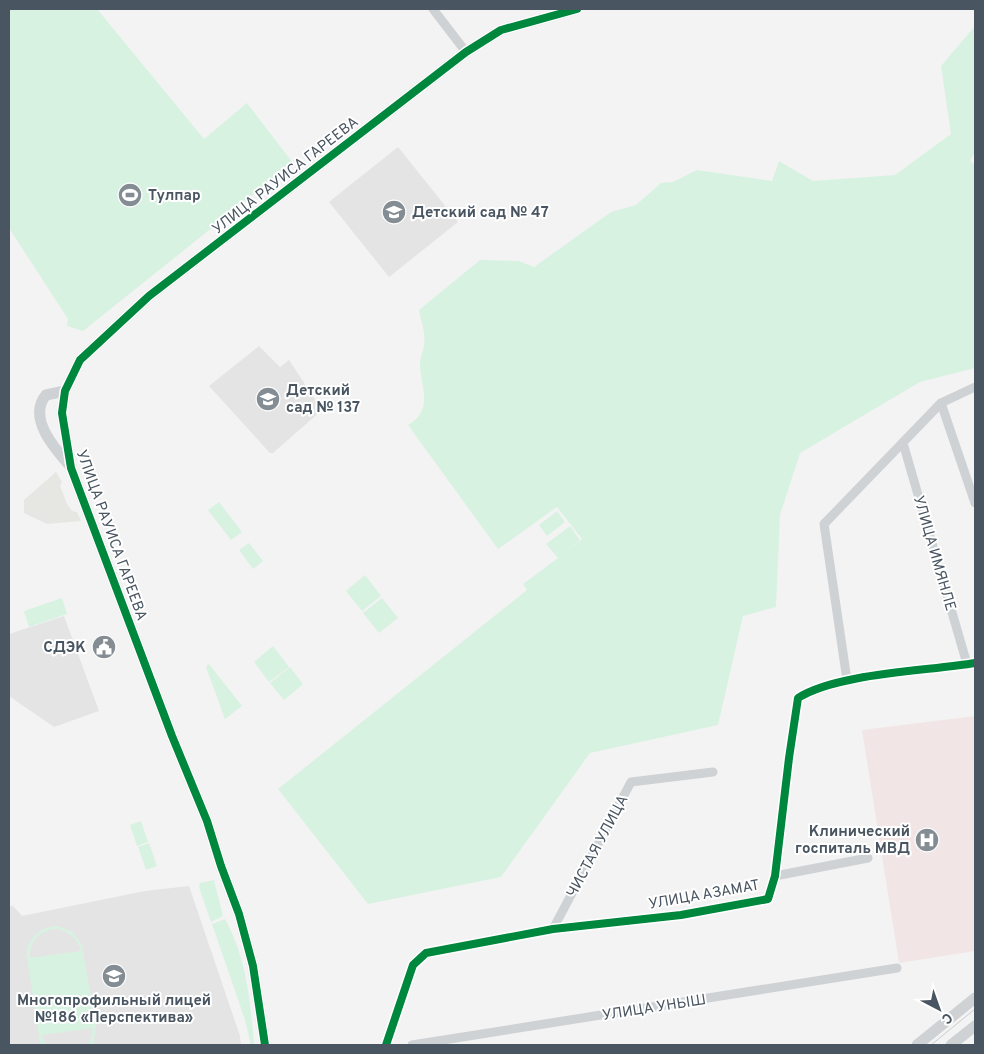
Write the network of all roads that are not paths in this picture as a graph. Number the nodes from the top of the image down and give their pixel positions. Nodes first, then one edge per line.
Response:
1 (433, 9) edge
2 (577, 9) edge
3 (466, 52) junction
4 (975, 387) edge
5 (65, 391) junction
6 (941, 403) junction
7 (903, 443) junction
8 (71, 468) junction
9 (975, 503) edge
10 (971, 664) edge
11 (847, 680) junction
12 (713, 772) dead end
13 (868, 858) dead end
14 (775, 876) junction
15 (553, 930) junction
16 (897, 968) dead end
17 (975, 998) edge
18 (975, 1026) edge
19 (265, 1045) edge
20 (386, 1045) edge
21 (412, 1045) edge
22 (917, 1045) edge
23 (951, 1045) edge

1 - 3 street
2 - 3 street, УЛИЦА РАУИСА ГАРЕЕВА
3 - 5 street, УЛИЦА РАУИСА ГАРЕЕВА
4 - 6 street
5 - 8 street, УЛИЦА РАУИСА ГАРЕЕВА
5 - 8 street
6 - 7 street
6 - 9 street
7 - 10 street, УЛИЦА ИМЯНЛЕ
7 - 11 street
8 - 19 street, УЛИЦА РАУИСА ГАРЕЕВА
10 - 11 street, УЛИЦА АЗАМАТ
11 - 14 street, УЛИЦА АЗАМАТ
12 - 15 street, ЧИСТАЯ УЛИЦА
13 - 14 street
14 - 15 street, УЛИЦА АЗАМАТ
15 - 20 street, УЛИЦА АЗАМАТ
16 - 21 street, УЛИЦА УНЫШ
17 - 22 street
18 - 23 street

